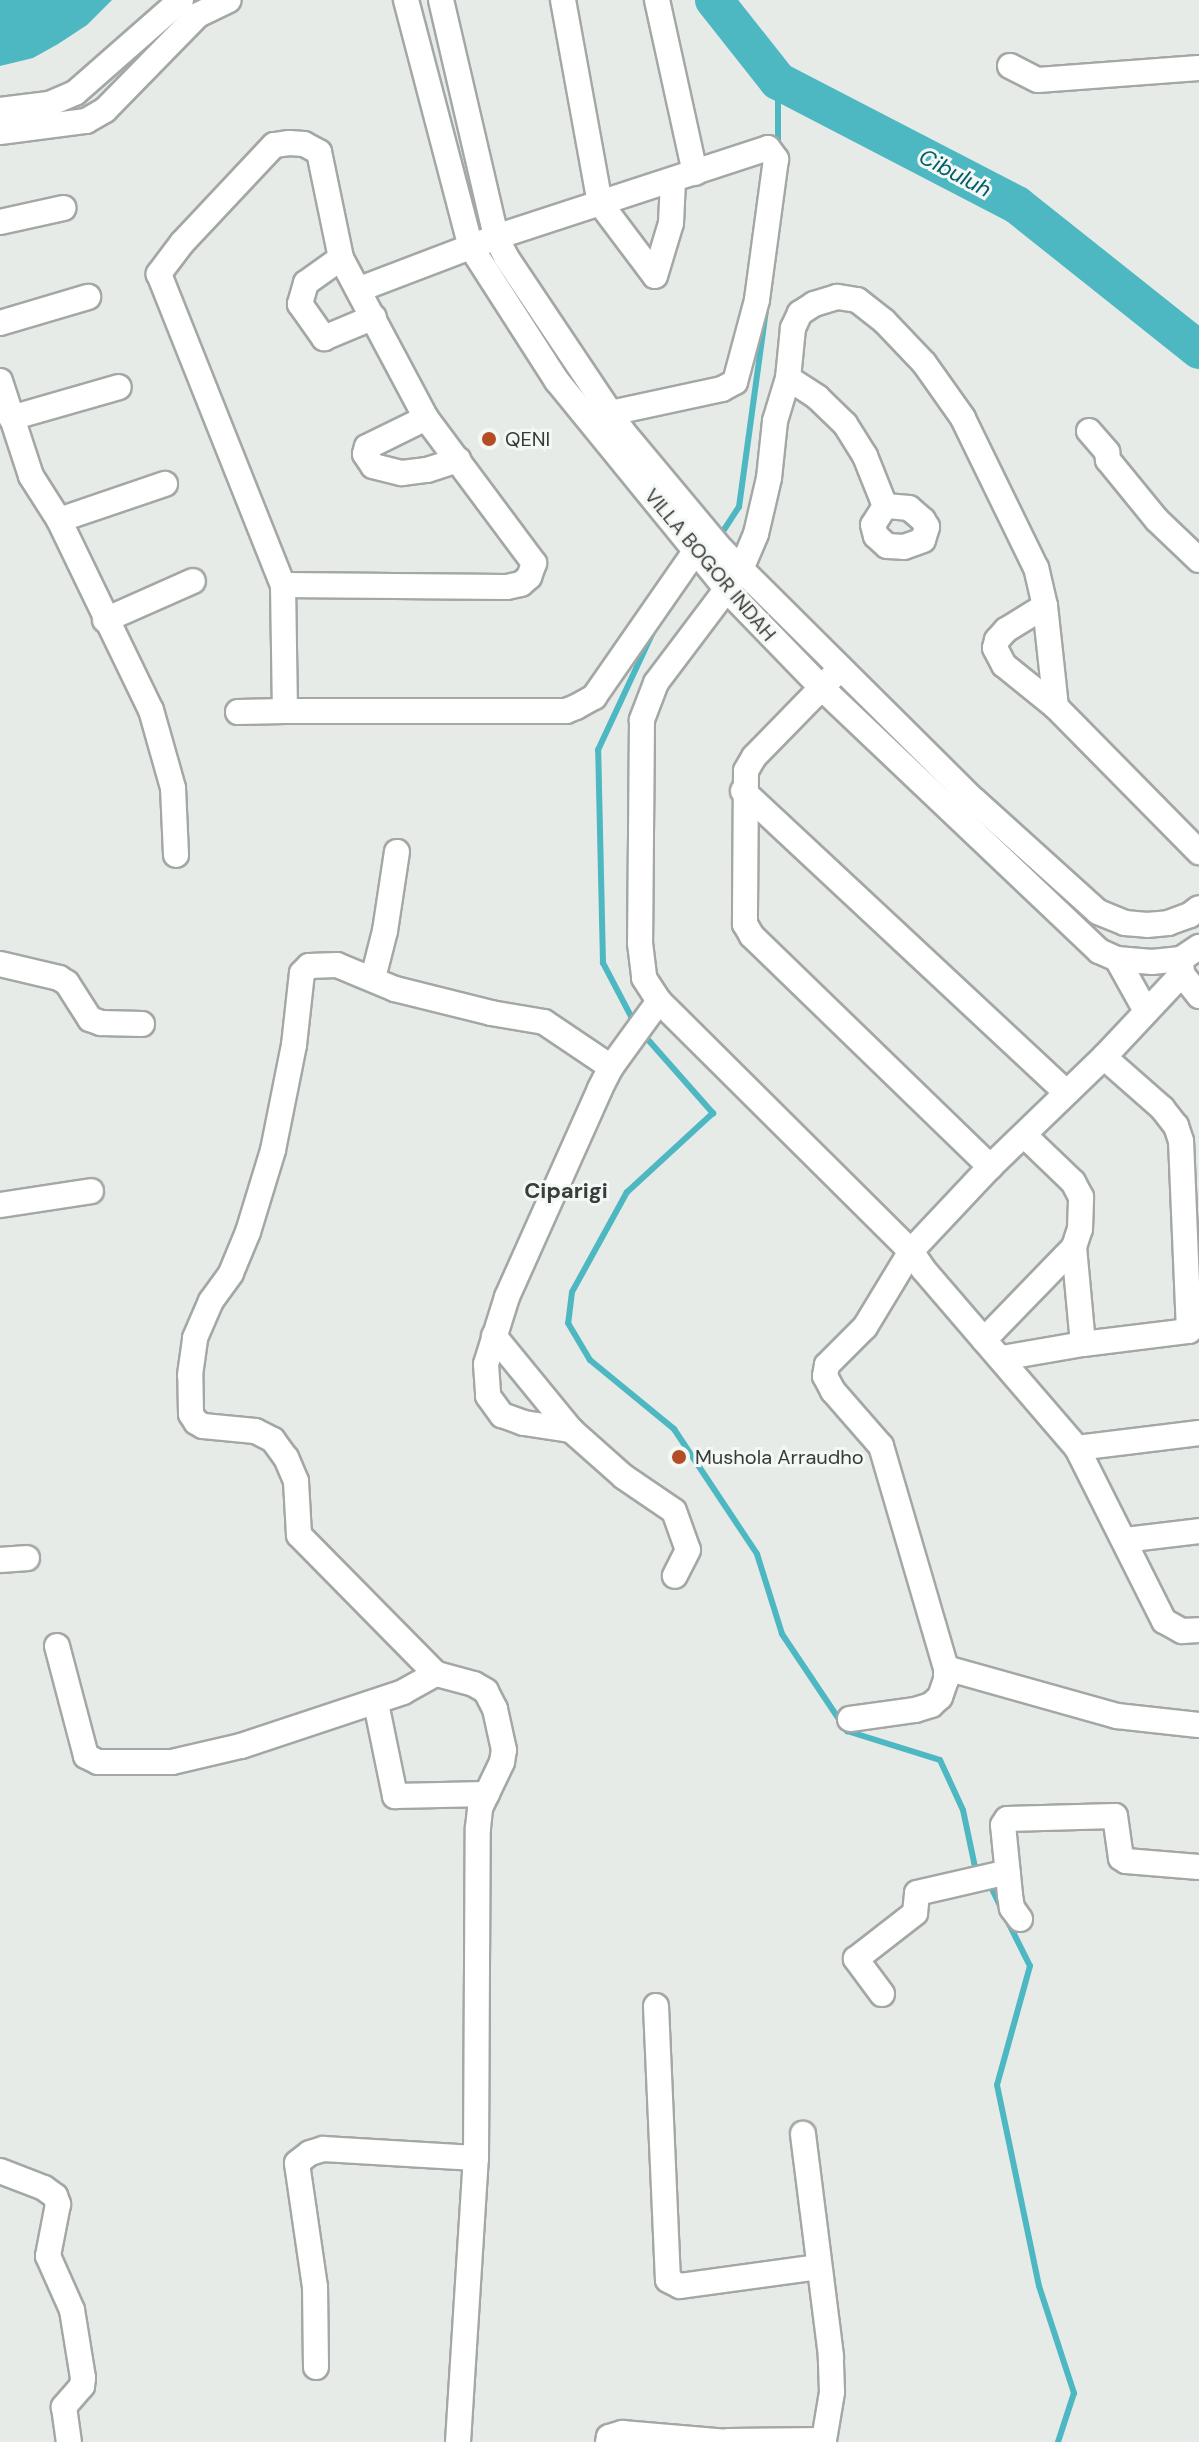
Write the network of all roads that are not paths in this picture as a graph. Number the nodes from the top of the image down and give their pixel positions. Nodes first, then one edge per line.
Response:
1 (181, 0) edge
2 (229, 0) edge
3 (406, 0) edge
4 (441, 0) edge
5 (563, 0) edge
6 (657, 0) edge
7 (1010, 66) dead end
8 (1199, 68) edge
9 (0, 110) edge
10 (0, 132) edge
11 (684, 177) junction
12 (600, 203) junction
13 (63, 208) dead end
14 (0, 222) edge
15 (496, 237) junction
16 (471, 247) junction
17 (341, 258) junction
18 (360, 289) junction
19 (88, 297) dead end
20 (374, 317) junction
21 (0, 323) edge
22 (788, 378) junction
23 (0, 381) edge
24 (119, 387) dead end
25 (611, 413) junction
26 (11, 418) junction
27 (426, 418) junction
28 (1089, 431) dead end
29 (458, 460) junction
30 (165, 484) dead end
31 (885, 506) dead end
32 (59, 520) junction
33 (706, 554) junction
34 (1199, 560) edge
35 (741, 570) junction
36 (193, 581) dead end
37 (283, 585) junction
38 (728, 591) junction
39 (1045, 606) junction
40 (105, 620) junction
41 (840, 669) junction
42 (822, 688) junction
43 (1056, 707) junction
44 (285, 711) junction
45 (238, 712) dead end
46 (743, 791) junction
47 (397, 852) dead end
48 (1199, 852) edge
49 (176, 855) dead end
50 (1199, 908) edge
51 (1117, 959) junction
52 (1187, 960) edge
53 (0, 964) edge
54 (373, 978) junction
55 (1199, 996) edge
56 (653, 1009) junction
57 (1146, 1011) junction
58 (142, 1024) dead end
59 (1104, 1057) junction
60 (611, 1067) junction
61 (1066, 1092) junction
62 (1024, 1135) junction
63 (990, 1167) junction
64 (91, 1191) dead end
65 (0, 1205) edge
66 (1074, 1247) junction
67 (911, 1251) junction
68 (1194, 1331) edge
69 (494, 1336) junction
70 (984, 1340) junction
71 (1083, 1344) junction
72 (1002, 1358) junction
73 (571, 1430) junction
74 (1199, 1433) edge
75 (1077, 1448) junction
76 (1199, 1531) edge
77 (1125, 1540) junction
78 (27, 1558) dead end
79 (0, 1560) edge
80 (675, 1576) dead end
81 (1199, 1630) edge
82 (57, 1646) dead end
83 (946, 1668) junction
84 (436, 1674) junction
85 (378, 1713) dead end
86 (850, 1719) dead end
87 (1199, 1725) edge
88 (487, 1794) junction
89 (1199, 1867) edge
90 (1008, 1872) junction
91 (1020, 1919) dead end
92 (882, 1994) dead end
93 (656, 2006) dead end
94 (803, 2134) dead end
95 (476, 2158) junction
96 (0, 2171) edge
97 (818, 2267) junction
98 (316, 2367) dead end
99 (824, 2441) edge
100 (69, 2442) edge
101 (458, 2442) edge
102 (608, 2442) edge
103 (728, 2442) edge

1 - 9 street
2 - 10 street
3 - 16 street, VILLA BOGOR INDAH
4 - 15 street, VILLA BOGOR INDAH
5 - 12 street
6 - 11 street
7 - 8 street
11 - 12 street
11 - 12 street
11 - 25 street
12 - 15 street
13 - 14 street
15 - 16 street
15 - 25 street, VILLA BOGOR INDAH
16 - 18 street
16 - 33 street, VILLA BOGOR INDAH
17 - 18 street
17 - 20 street
17 - 37 street
18 - 20 street
19 - 21 street
20 - 27 street
22 - 31 street
22 - 35 street
22 - 39 street
23 - 26 street
24 - 26 street
25 - 33 street, VILLA BOGOR INDAH
26 - 32 street
27 - 29 street
27 - 29 street
28 - 34 street
29 - 37 street
30 - 32 street
32 - 40 street
33 - 35 street, VILLA BOGOR INDAH
33 - 38 street, VILLA BOGOR INDAH
33 - 44 street
35 - 38 street
35 - 41 street, VILLA BOGOR INDAH
36 - 40 street
37 - 44 street
38 - 42 street, VILLA BOGOR INDAH
38 - 56 street
39 - 43 street
39 - 43 street
40 - 49 street
41 - 42 street
41 - 50 street, VILLA BOGOR INDAH
42 - 46 street
42 - 51 street, VILLA BOGOR INDAH
43 - 48 street
44 - 45 street
46 - 61 street
46 - 63 street
47 - 54 street
51 - 52 street, VILLA BOGOR INDAH
51 - 57 street
52 - 55 street
52 - 57 street
53 - 58 street
54 - 60 street
54 - 84 street
56 - 60 street
56 - 67 street
57 - 59 street
59 - 61 street
59 - 68 street
60 - 69 street
61 - 62 street
62 - 63 street
62 - 66 street
63 - 67 street
64 - 65 street
66 - 70 street
66 - 71 street
67 - 70 street
67 - 83 street
68 - 71 street
69 - 73 street
69 - 73 street
70 - 72 street
71 - 72 street
72 - 75 street
73 - 80 street
74 - 75 street
75 - 77 street
76 - 77 street
77 - 81 street
78 - 79 street
82 - 84 street
83 - 86 street
83 - 87 street
84 - 88 street
85 - 88 street
88 - 95 street
89 - 90 street
90 - 91 street
90 - 92 street
93 - 97 street
94 - 97 street
95 - 98 street
95 - 101 street
96 - 100 street
97 - 99 street
99 - 103 street
102 - 103 street

